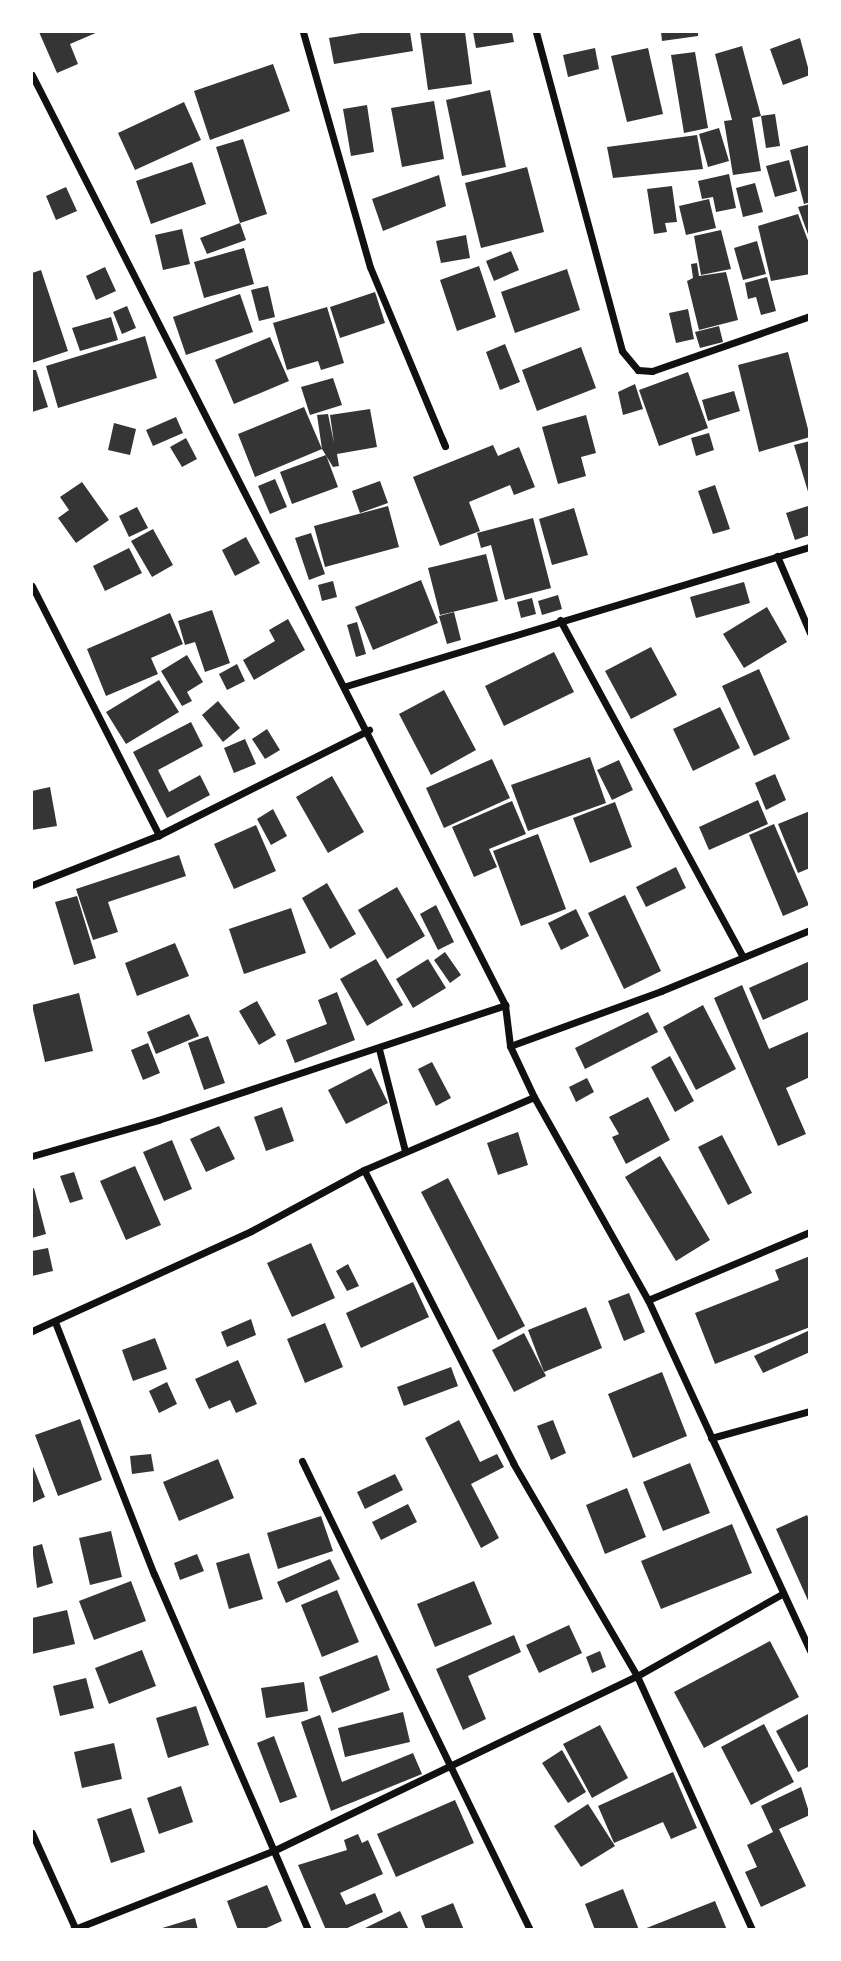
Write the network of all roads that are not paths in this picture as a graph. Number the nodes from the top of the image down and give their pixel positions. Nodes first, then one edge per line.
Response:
1 (303, 32) edge
2 (536, 32) edge
3 (32, 75) edge
4 (810, 316) edge
5 (442, 439) dead end
6 (810, 547) edge
7 (777, 556) junction
8 (32, 586) edge
9 (560, 620) junction
10 (810, 633) edge
11 (346, 686) junction
12 (369, 730) junction
13 (159, 835) junction
14 (32, 885) edge
15 (810, 930) edge
16 (743, 957) junction
17 (505, 1005) junction
18 (510, 1046) junction
19 (379, 1049) junction
20 (534, 1097) junction
21 (405, 1151) junction
22 (32, 1156) edge
23 (364, 1170) junction
24 (810, 1232) edge
25 (648, 1300) junction
26 (55, 1322) junction
27 (32, 1331) edge
28 (810, 1411) edge
29 (711, 1438) junction
30 (302, 1461) dead end
31 (782, 1594) junction
32 (806, 1638) edge
33 (810, 1651) edge
34 (638, 1676) junction
35 (452, 1766) junction
36 (32, 1833) edge
37 (275, 1850) junction
38 (75, 1929) edge
39 (308, 1930) edge
40 (530, 1930) edge
41 (752, 1930) edge

1 - 5 street
2 - 4 street
3 - 11 street
6 - 7 street
7 - 9 street
7 - 10 street
8 - 13 street
9 - 11 street
9 - 16 street
11 - 12 street
12 - 13 street
12 - 17 street
13 - 14 street
15 - 16 street
16 - 18 street
17 - 18 street
17 - 19 street
18 - 20 street
19 - 21 street
19 - 22 street
20 - 21 street
20 - 25 street
21 - 23 street
23 - 26 street
23 - 34 street
24 - 25 street
25 - 29 street
26 - 27 street
26 - 37 street
28 - 29 street
29 - 31 street
30 - 35 street
31 - 32 street
31 - 34 street
32 - 33 street
34 - 35 street
34 - 41 street
35 - 37 street
35 - 40 street
36 - 38 street
37 - 38 street
37 - 39 street

